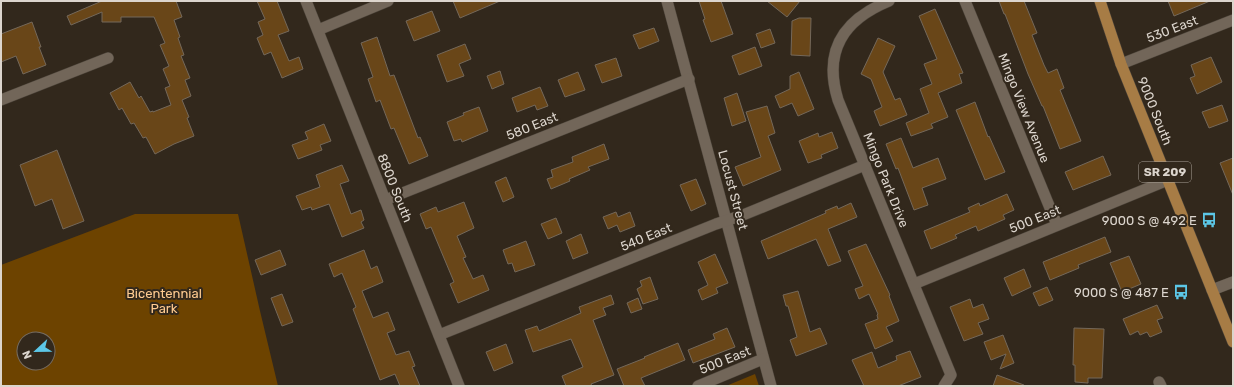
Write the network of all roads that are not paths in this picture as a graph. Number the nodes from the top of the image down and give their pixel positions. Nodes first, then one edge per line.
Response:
1 (306, 1) edge
2 (388, 1) edge
3 (667, 1) edge
4 (889, 1) edge
5 (965, 1) edge
6 (1100, 1) edge
7 (1233, 20) edge
8 (318, 30) junction
9 (108, 58) dead end
10 (1121, 64) junction
11 (689, 79) junction
12 (1, 100) edge
13 (865, 165) junction
14 (1168, 180) junction
15 (385, 200) junction
16 (726, 221) junction
17 (1057, 225) junction
18 (1233, 282) edge
19 (914, 284) junction
20 (1212, 290) junction
21 (439, 335) junction
22 (1233, 342) edge
23 (763, 359) junction
24 (459, 386) edge
25 (698, 386) edge
26 (770, 386) edge
27 (944, 386) edge

1 - 8 street, 8800 South
2 - 8 street
3 - 11 street, Locust Street
4 - 13 street, Mingo Park Drive
5 - 17 street, Mingo View Avenue
6 - 10 main road, 9000 South / SR 209
7 - 10 street, 530 East
8 - 15 street, 8800 South
9 - 12 street
10 - 14 main road, 9000 South / SR 209
11 - 15 street, 580 East
11 - 16 street, Locust Street
13 - 16 street, 540 East
13 - 19 street, Mingo Park Drive
14 - 17 street, 500 East
14 - 20 main road, 9000 South / SR 209
15 - 21 street, 8800 South
16 - 21 street, 540 East
16 - 23 street, Locust Street
17 - 19 street, 500 East
18 - 20 street
19 - 27 street, Mingo Park Drive
20 - 22 main road, 9000 South / SR 209
21 - 24 street, 8800 South
23 - 25 street, 500 East
23 - 26 street, Locust Street

